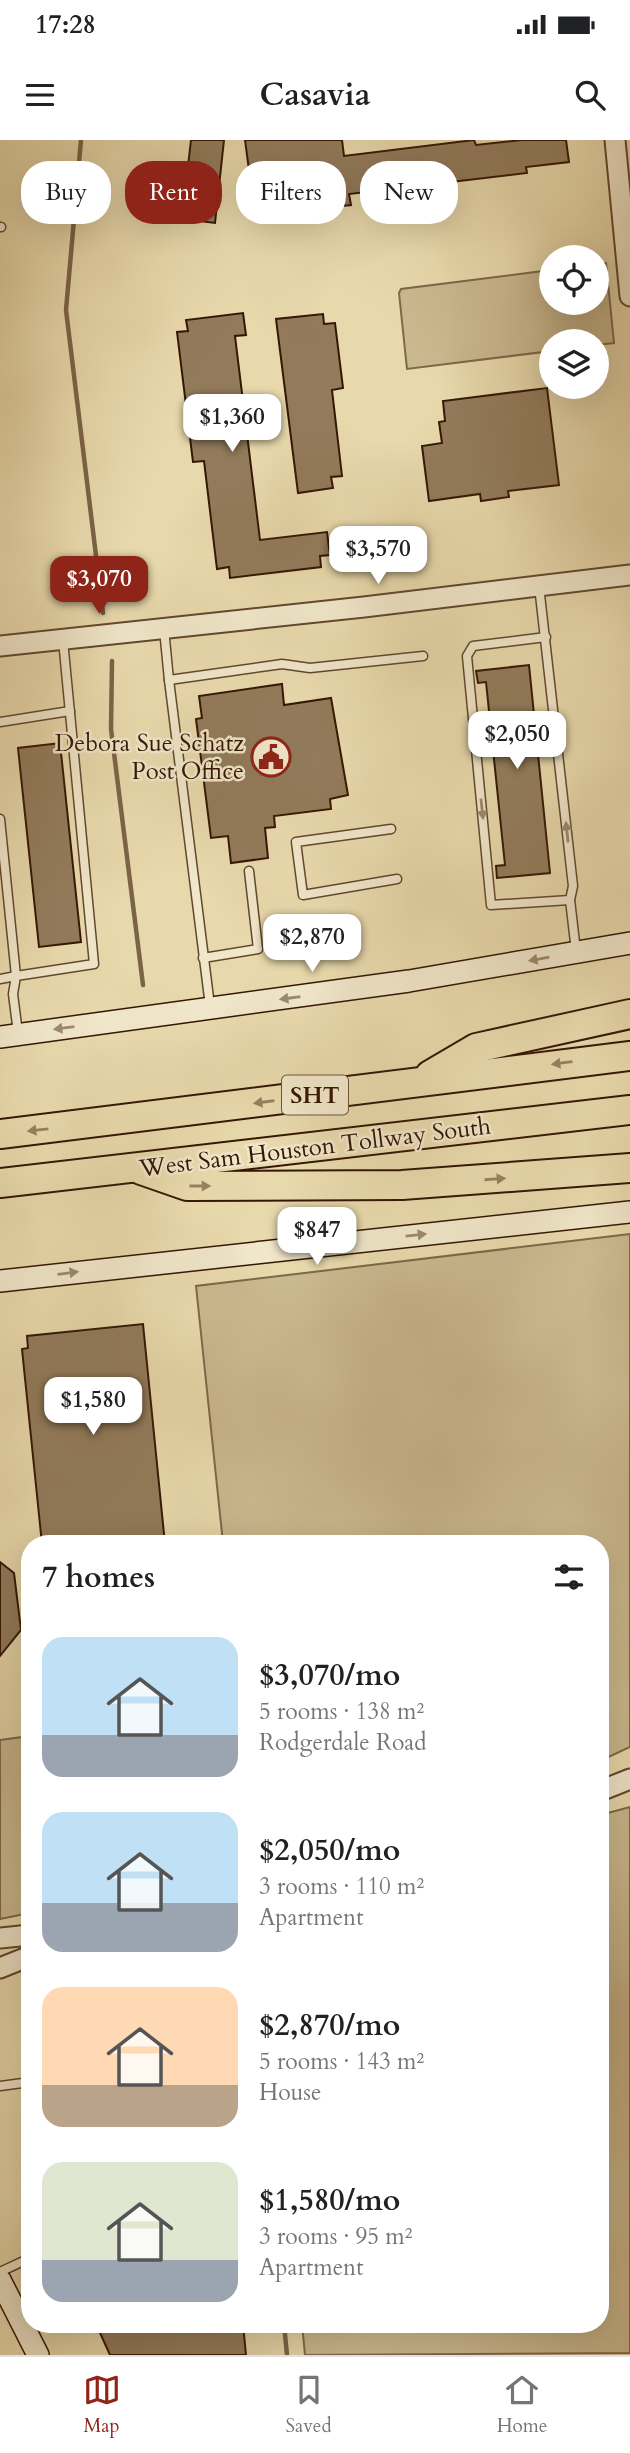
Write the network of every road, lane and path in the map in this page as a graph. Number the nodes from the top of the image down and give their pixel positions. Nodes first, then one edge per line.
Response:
1 (615, 140) edge
2 (625, 200) edge
3 (627, 247) edge
4 (630, 296) edge
5 (630, 575) edge
6 (539, 586) junction
7 (164, 629) junction
8 (545, 637) junction
9 (67, 640) junction
10 (0, 646) edge
11 (423, 656) dead end
12 (169, 680) junction
13 (70, 711) junction
14 (0, 722) edge
15 (0, 819) edge
16 (391, 829) dead end
17 (249, 871) dead end
18 (397, 879) dead end
19 (570, 900) junction
20 (630, 943) edge
21 (576, 952) junction
22 (203, 958) junction
23 (16, 976) junction
24 (0, 979) edge
25 (210, 1010) junction
26 (630, 1014) edge
27 (9, 1035) edge
28 (630, 1056) edge
29 (419, 1082) junction
30 (630, 1110) edge
31 (0, 1134) edge
32 (135, 1168) junction
33 (630, 1168) edge
34 (0, 1183) edge
35 (630, 1212) edge
36 (0, 1281) edge
37 (630, 1779) edge
38 (609, 1787) edge
39 (21, 1936) edge
40 (0, 1938) edge
41 (21, 1960) edge
42 (0, 1968) edge
43 (21, 2083) edge
44 (0, 2085) edge
45 (21, 2262) edge
46 (0, 2272) edge
47 (0, 2280) edge
48 (21, 2321) edge
49 (27, 2333) edge
50 (38, 2355) edge

1 - 2 street
2 - 3 street
3 - 4 street
5 - 6 street
6 - 7 street
6 - 8 lane
7 - 9 street
7 - 12 lane
19 -> 8 lane
8 -> 19 lane
9 - 10 street
9 - 13 lane
11 - 12 lane
12 - 22 lane
13 - 14 lane
13 - 23 lane
15 - 23 lane
16 - 18 lane
17 - 22 lane
19 - 21 lane
20 - 21 main road
21 -> 25 main road
22 - 25 lane
23 - 24 lane
23 - 27 lane
25 -> 27 main road
26 - 29 highway
28 -> 29 highway, West Sam Houston Tollway South / SHT
29 -> 31 highway, West Sam Houston Tollway South / SHT
30 - 32 highway, West Sam Houston Tollway South / SHT
32 -> 33 highway
32 - 34 highway, West Sam Houston Tollway South / SHT
36 -> 35 main road
37 - 38 street
39 - 40 street
41 - 42 street
43 - 44 lane
45 - 46 lane
47 - 48 main road
49 - 50 main road

